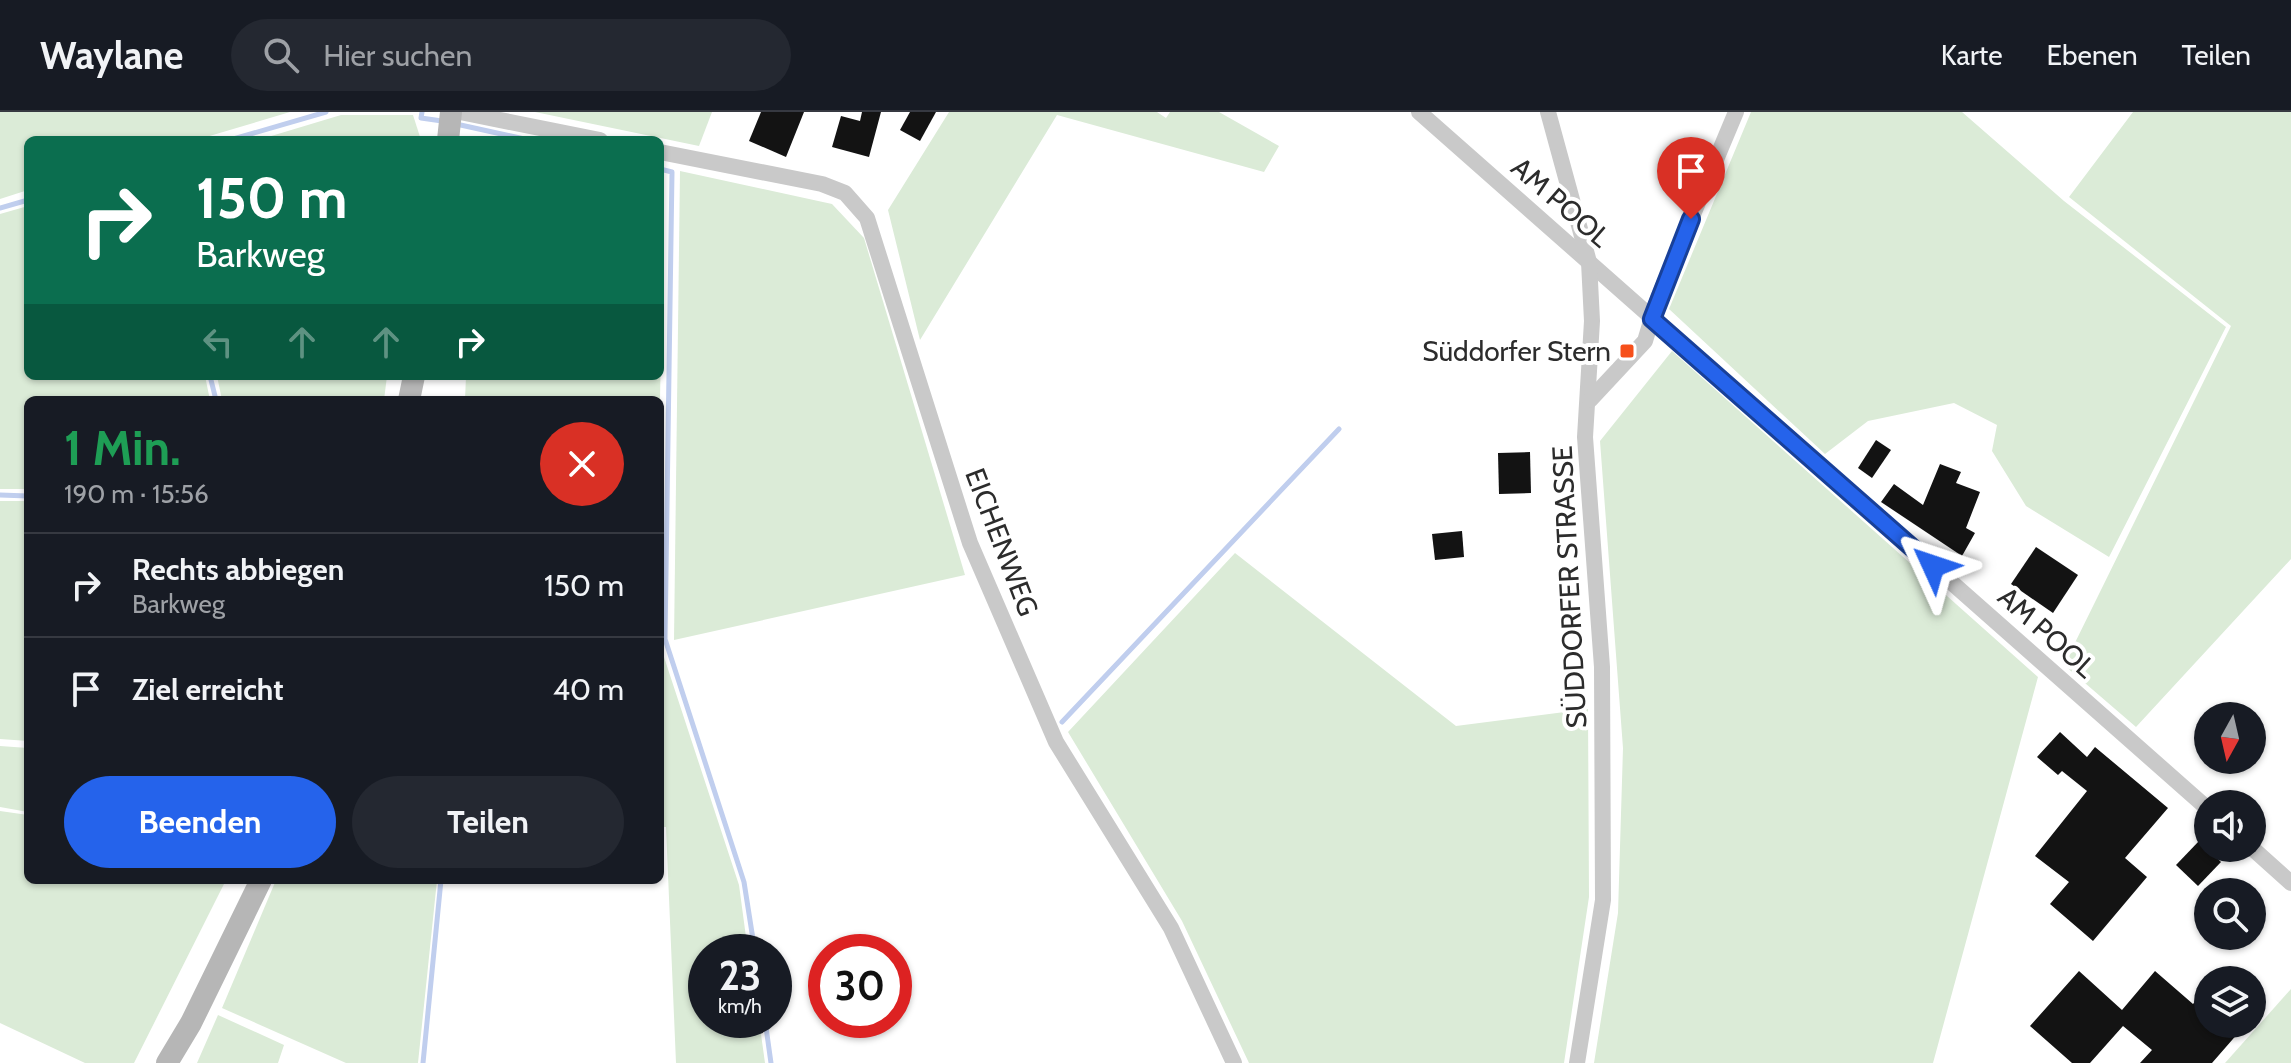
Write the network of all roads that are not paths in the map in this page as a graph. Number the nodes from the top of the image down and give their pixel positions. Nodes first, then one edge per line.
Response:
1 (1419, 112) edge
2 (1548, 112) edge
3 (1736, 112) edge
4 (452, 122) edge
5 (567, 136) edge
6 (664, 153) edge
7 (1589, 262) junction
8 (1652, 319) junction
9 (1590, 400) junction
10 (2194, 797) edge
11 (2266, 861) edge
12 (2291, 883) edge
13 (259, 884) edge
14 (167, 1063) edge
15 (1234, 1063) edge
16 (1577, 1063) edge

1 - 7 street, AM POOL
2 - 7 street, SÜDDORFER STRASSE
3 - 8 street
4 - 5 street
6 - 15 street, EICHENWEG
7 - 8 street, AM POOL
7 - 9 street, SÜDDORFER STRASSE
8 - 9 street
8 - 10 street, AM POOL
9 - 16 street, SÜDDORFER STRASSE
11 - 12 street
13 - 14 main road

